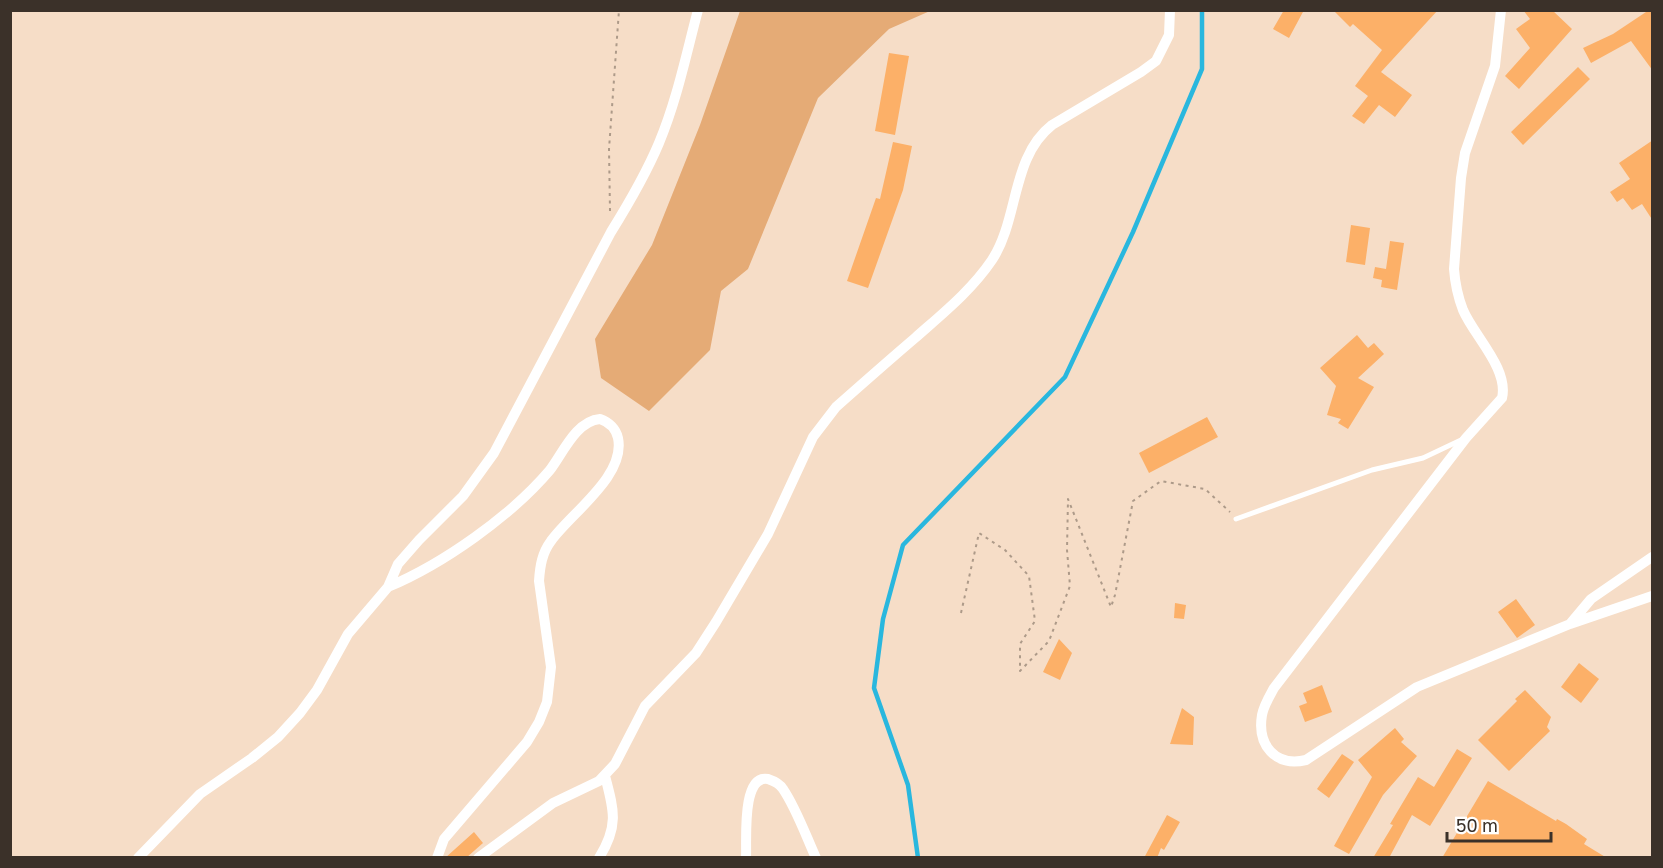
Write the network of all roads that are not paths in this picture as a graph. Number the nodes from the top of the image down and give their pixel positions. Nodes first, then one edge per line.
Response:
1 (699, 10) edge
2 (1170, 10) edge
3 (1501, 10) edge
4 (1466, 438) junction
5 (1236, 519) road end
6 (1653, 557) edge
7 (388, 587) junction
8 (1653, 596) edge
9 (1570, 624) junction
10 (605, 776) junction
11 (138, 858) edge
12 (437, 858) edge
13 (478, 858) edge
14 (599, 858) edge
15 (746, 858) edge
16 (816, 858) edge

1 - 7 street
2 - 10 street
3 - 4 street
4 - 5 lane
4 - 9 street
6 - 9 street
7 - 11 street
7 - 12 street
8 - 9 street
10 - 13 street
10 - 14 street
15 - 16 street

